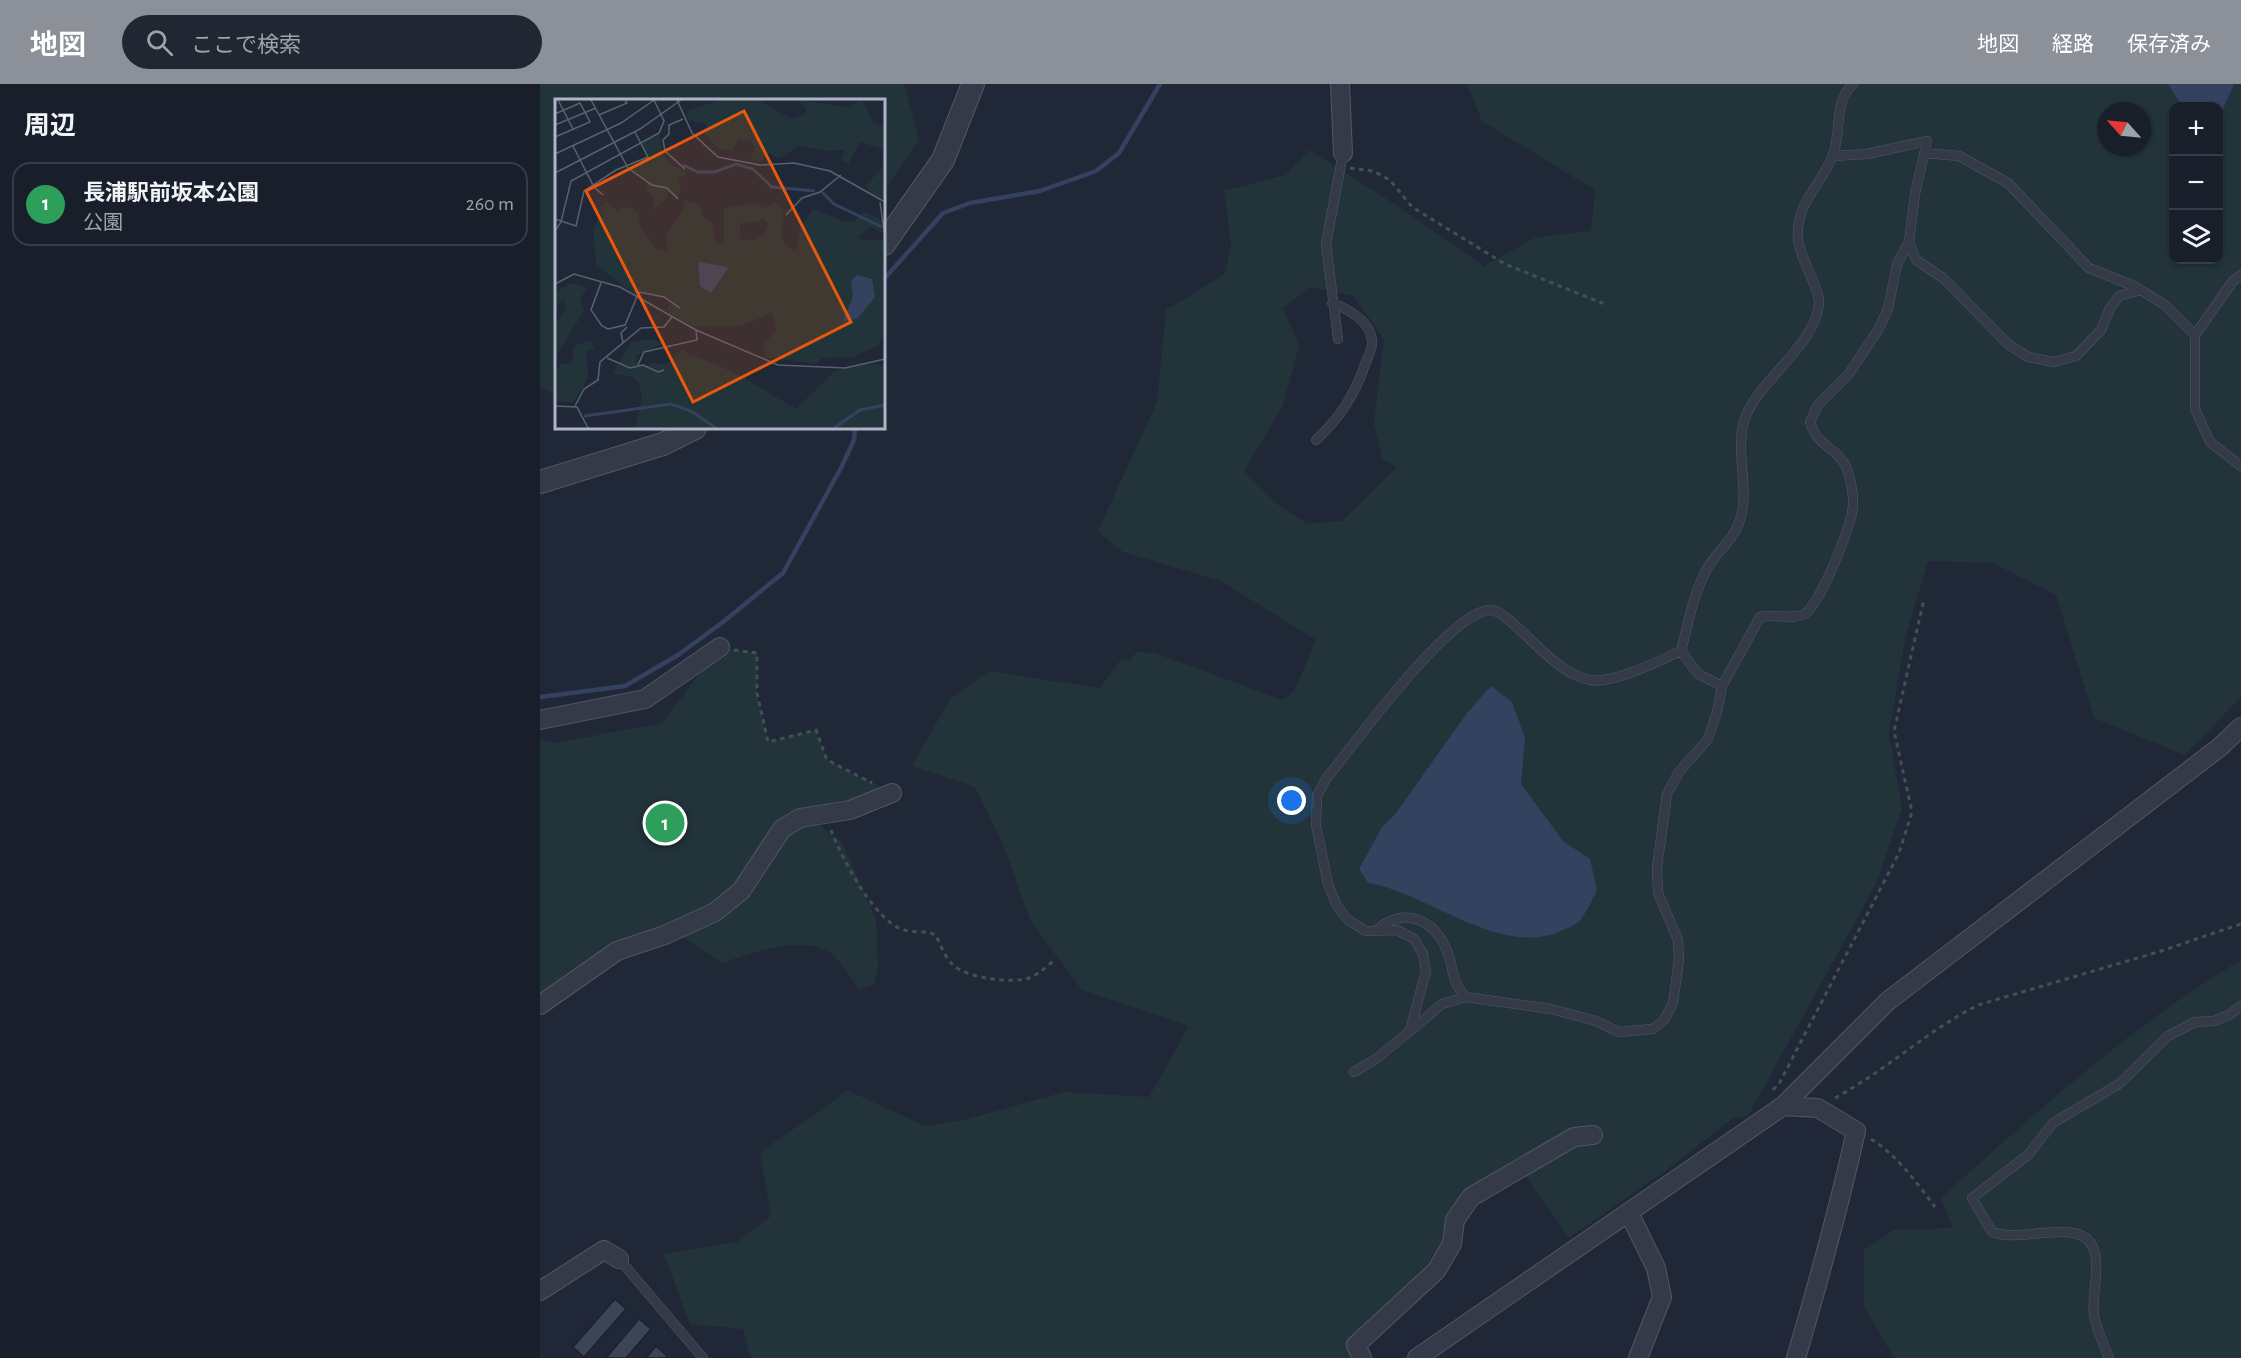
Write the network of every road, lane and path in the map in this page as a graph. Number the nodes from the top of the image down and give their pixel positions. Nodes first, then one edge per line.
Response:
1 (973, 84) edge
2 (1340, 84) edge
3 (1853, 84) edge
4 (1924, 153) junction
5 (1833, 156) junction
6 (1341, 159) junction
7 (1909, 242) junction
8 (885, 243) edge
9 (2241, 275) edge
10 (2141, 290) junction
11 (1332, 303) junction
12 (1607, 305) dead end
13 (2195, 335) junction
14 (1338, 339) dead end
15 (692, 429) edge
16 (1316, 440) dead end
17 (2241, 466) edge
18 (540, 482) edge
19 (1924, 599) dead end
20 (720, 647) joint
21 (1681, 651) junction
22 (1722, 686) junction
23 (540, 720) edge
24 (2241, 727) edge
25 (892, 793) joint
26 (825, 815) junction
27 (2241, 924) edge
28 (1378, 929) junction
29 (1056, 958) dead end
30 (1466, 997) junction
31 (540, 1005) edge
32 (2241, 1006) edge
33 (1410, 1031) junction
34 (1354, 1072) dead end
35 (1776, 1100) junction
36 (1818, 1108) junction
37 (1856, 1131) junction
38 (1593, 1135) dead end
39 (1935, 1207) dead end
40 (1629, 1213) junction
41 (619, 1259) joint
42 (540, 1291) edge
43 (703, 1358) edge
44 (1362, 1358) edge
45 (1416, 1358) edge
46 (1638, 1358) edge
47 (1796, 1358) edge
48 (2109, 1358) edge

1 - 8 street
2 - 6 street
3 - 5 lane
4 - 5 lane
4 - 7 lane
4 - 10 lane
5 - 21 lane
6 - 11 lane
6 - 12 path
7 - 10 lane
7 - 22 lane
9 - 13 lane
10 - 13 lane
11 - 14 lane
11 - 16 lane
13 - 17 lane
15 - 18 street
19 - 35 path
20 - 23 street
20 - 25 path
21 - 22 lane
21 - 28 lane
22 - 30 lane
24 - 35 street
25 - 26 street
26 - 29 path
26 - 31 street
27 - 36 path
28 - 30 lane
28 - 33 lane
30 - 33 lane
32 - 48 lane
33 - 34 lane
35 - 36 street
35 - 40 street
36 - 37 street
37 - 39 path
37 - 47 street
38 - 44 street
40 - 45 street
40 - 46 street
41 - 42 street
41 - 43 lane

